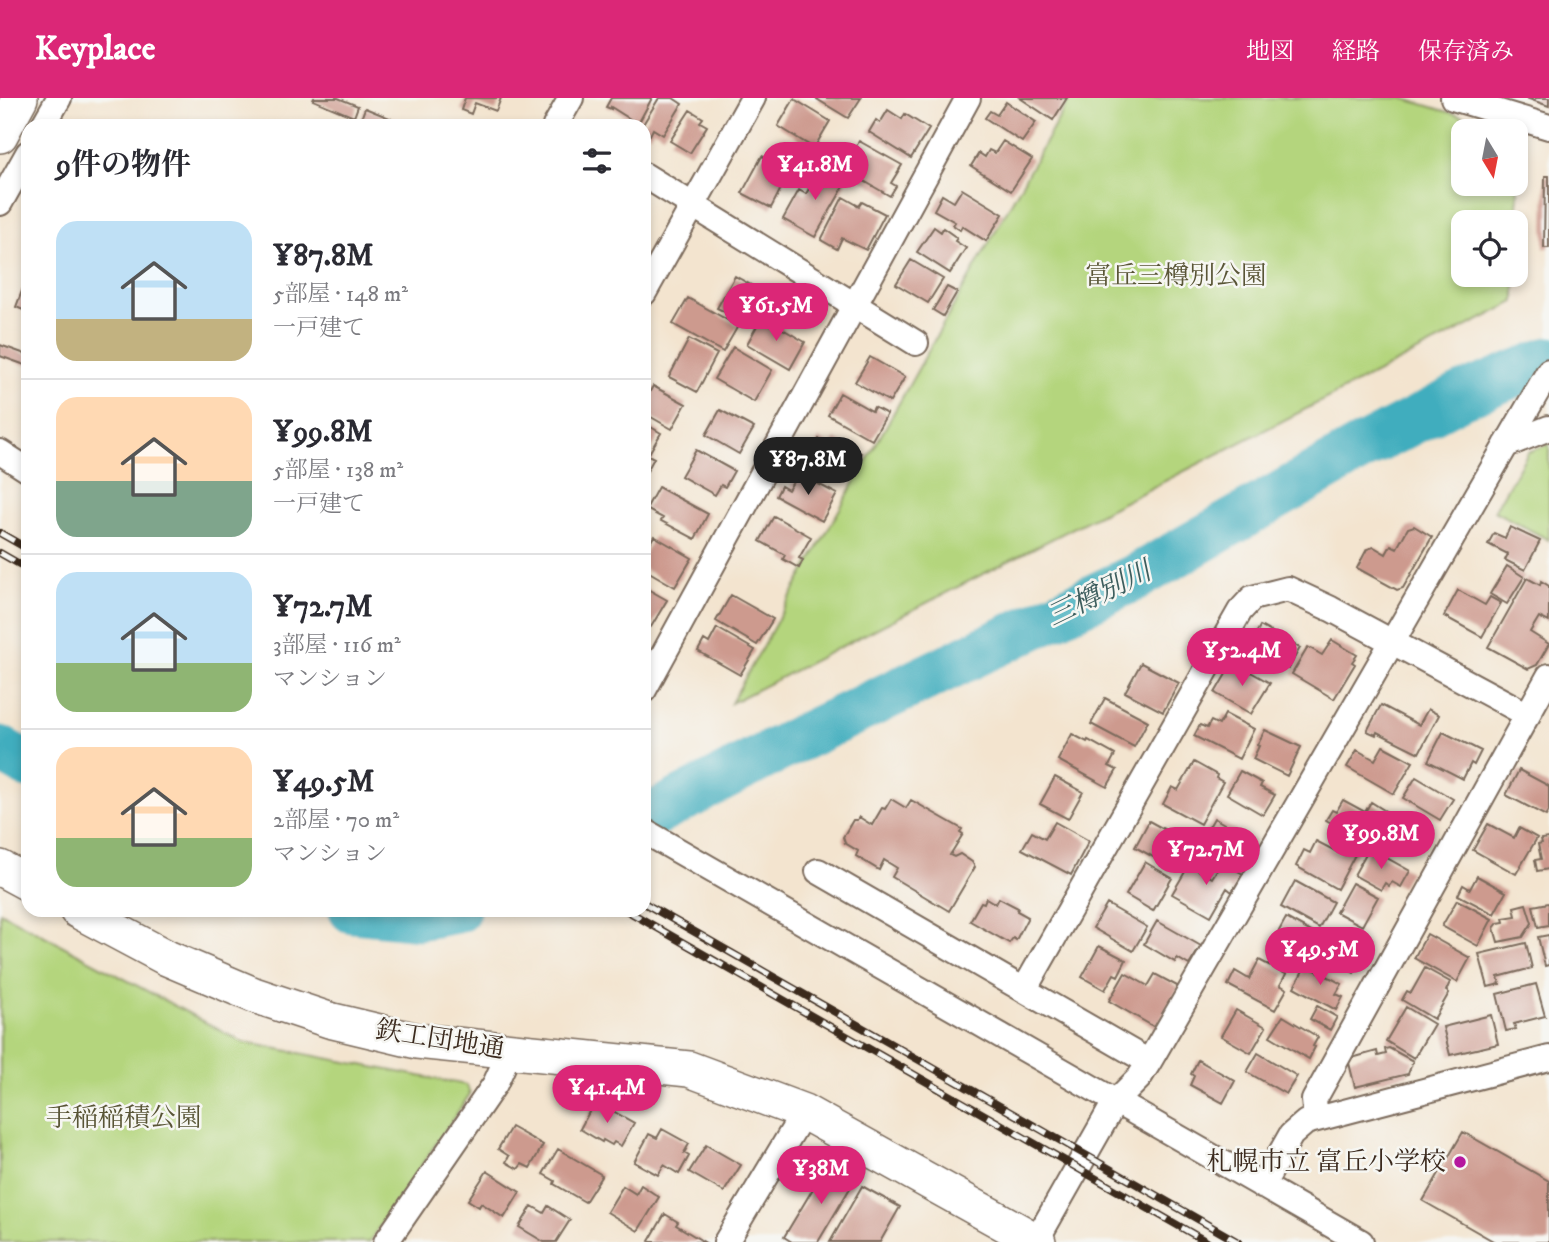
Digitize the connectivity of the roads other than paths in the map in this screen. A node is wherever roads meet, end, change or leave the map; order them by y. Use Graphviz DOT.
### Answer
graph roads {
  1 [pos="20,98"];
  2 [pos="59,98"];
  3 [pos="753,98"];
  4 [pos="968,98"];
  5 [pos="1453,98"];
  6 [pos="47,119"];
  7 [pos="1549,127"];
  8 [pos="0,135"];
  9 [pos="21,166"];
  10 [pos="651,179"];
  11 [pos="0,203"];
  12 [pos="693,205"];
  13 [pos="651,280"];
  14 [pos="854,306"];
  15 [pos="916,343"];
  16 [pos="1549,370"];
  17 [pos="1549,428"];
  18 [pos="1506,445"];
  19 [pos="0,452"];
  20 [pos="21,466"];
  21 [pos="1392,642"];
  22 [pos="1549,676"];
  23 [pos="651,677"];
  24 [pos="1528,715"];
  25 [pos="651,835"];
  26 [pos="0,868"];
  27 [pos="818,871"];
  28 [pos="21,879"];
  29 [pos="90,917"];
  30 [pos="1024,990"];
  31 [pos="510,1051"];
  32 [pos="1549,1058"];
  33 [pos="1149,1062"];
  34 [pos="1115,1102"];
  35 [pos="804,1112"];
  36 [pos="1316,1119"];
  37 [pos="1262,1186"];
  38 [pos="386,1242"];
  39 [pos="726,1242"];
  40 [pos="1036,1242"];
  41 [pos="1361,1242"];
  1 -- 8 [label="street"];
  2 -- 6 [label="street"];
  3 -- 12 [label="street"];
  4 -- 14 [label="street"];
  5 -- 7 [label="street"];
  9 -- 11 [label="street"];
  10 -- 12 [label="street"];
  12 -- 13 [label="street"];
  12 -- 14 [label="street"];
  14 -- 15 [label="street"];
  14 -- 23 [label="street"];
  16 -- 18 [label="street"];
  17 -- 18 [label="street"];
  18 -- 21 [label="street"];
  19 -- 20 [label="street"];
  21 -- 24 [label="street"];
  21 -- 30 [label="street"];
  21 -- 33 [label="street"];
  22 -- 24 [label="street"];
  24 -- 36 [label="street"];
  25 -- 34 [label="street"];
  26 -- 28 [label="street"];
  27 -- 30 [label="street"];
  29 -- 31 [label="street, 鉄工団地通"];
  30 -- 33 [label="street"];
  31 -- 35 [label="street, 鉄工団地通"];
  31 -- 38 [label="street"];
  32 -- 36 [label="street"];
  33 -- 34 [label="street"];
  34 -- 37 [label="street"];
  34 -- 40 [label="street"];
  35 -- 39 [label="street"];
  35 -- 40 [label="street, 鉄工団地通"];
  36 -- 37 [label="street"];
  37 -- 41 [label="street"];
}
